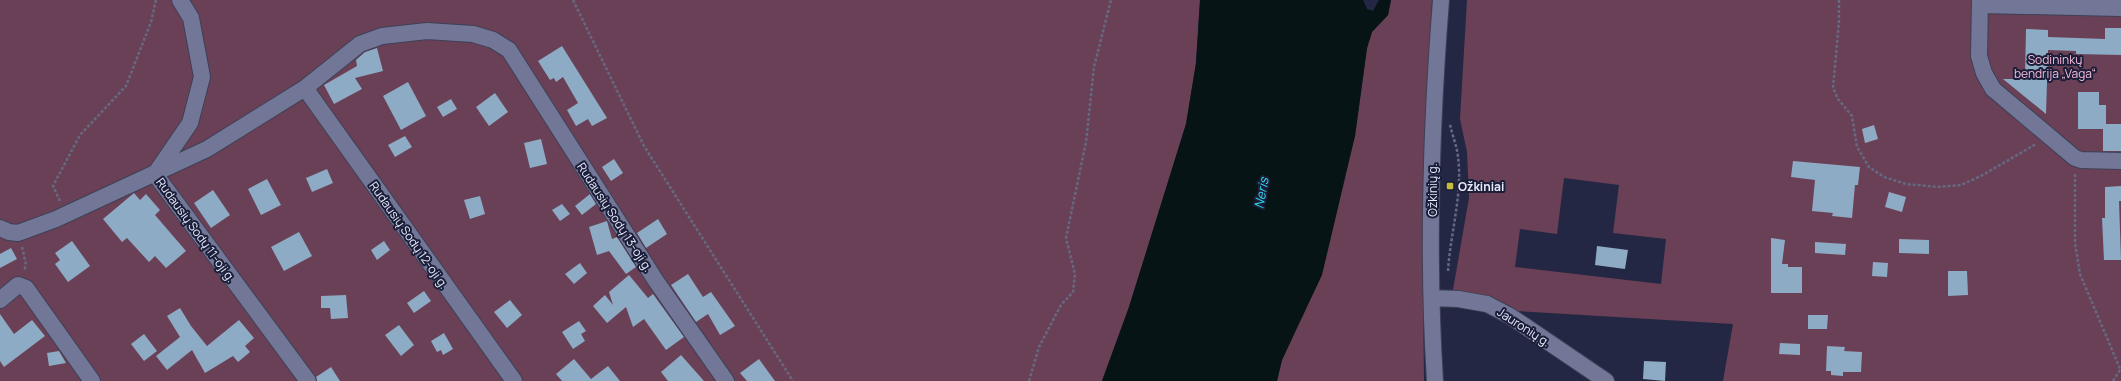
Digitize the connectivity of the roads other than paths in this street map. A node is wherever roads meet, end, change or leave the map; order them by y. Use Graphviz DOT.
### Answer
graph roads {
  1 [pos="180,0"];
  2 [pos="1441,0"];
  3 [pos="1980,2"];
  4 [pos="2121,8"];
  5 [pos="305,88"];
  6 [pos="2121,160"];
  7 [pos="155,174"];
  8 [pos="0,228"];
  9 [pos="1432,298"];
  10 [pos="0,300"];
  11 [pos="92,381"];
  12 [pos="308,381"];
  13 [pos="514,381"];
  14 [pos="726,381"];
  15 [pos="1435,381"];
  16 [pos="1606,381"];
  1 -- 7 [label="street, Rudausių Sodų 11-oji g."];
  2 -- 9 [label="street, Ožkinių g."];
  3 -- 4 [label="street"];
  3 -- 6 [label="street"];
  5 -- 7 [label="street"];
  5 -- 13 [label="street, Rudausių Sodų 12-oji g."];
  5 -- 14 [label="street, Rudausių Sodų 13-oji g."];
  7 -- 8 [label="street"];
  7 -- 12 [label="street, Rudausių Sodų 11-oji g."];
  9 -- 15 [label="street, Ožkinių g."];
  9 -- 16 [label="street, Jauronių g."];
  10 -- 11 [label="street"];
}
